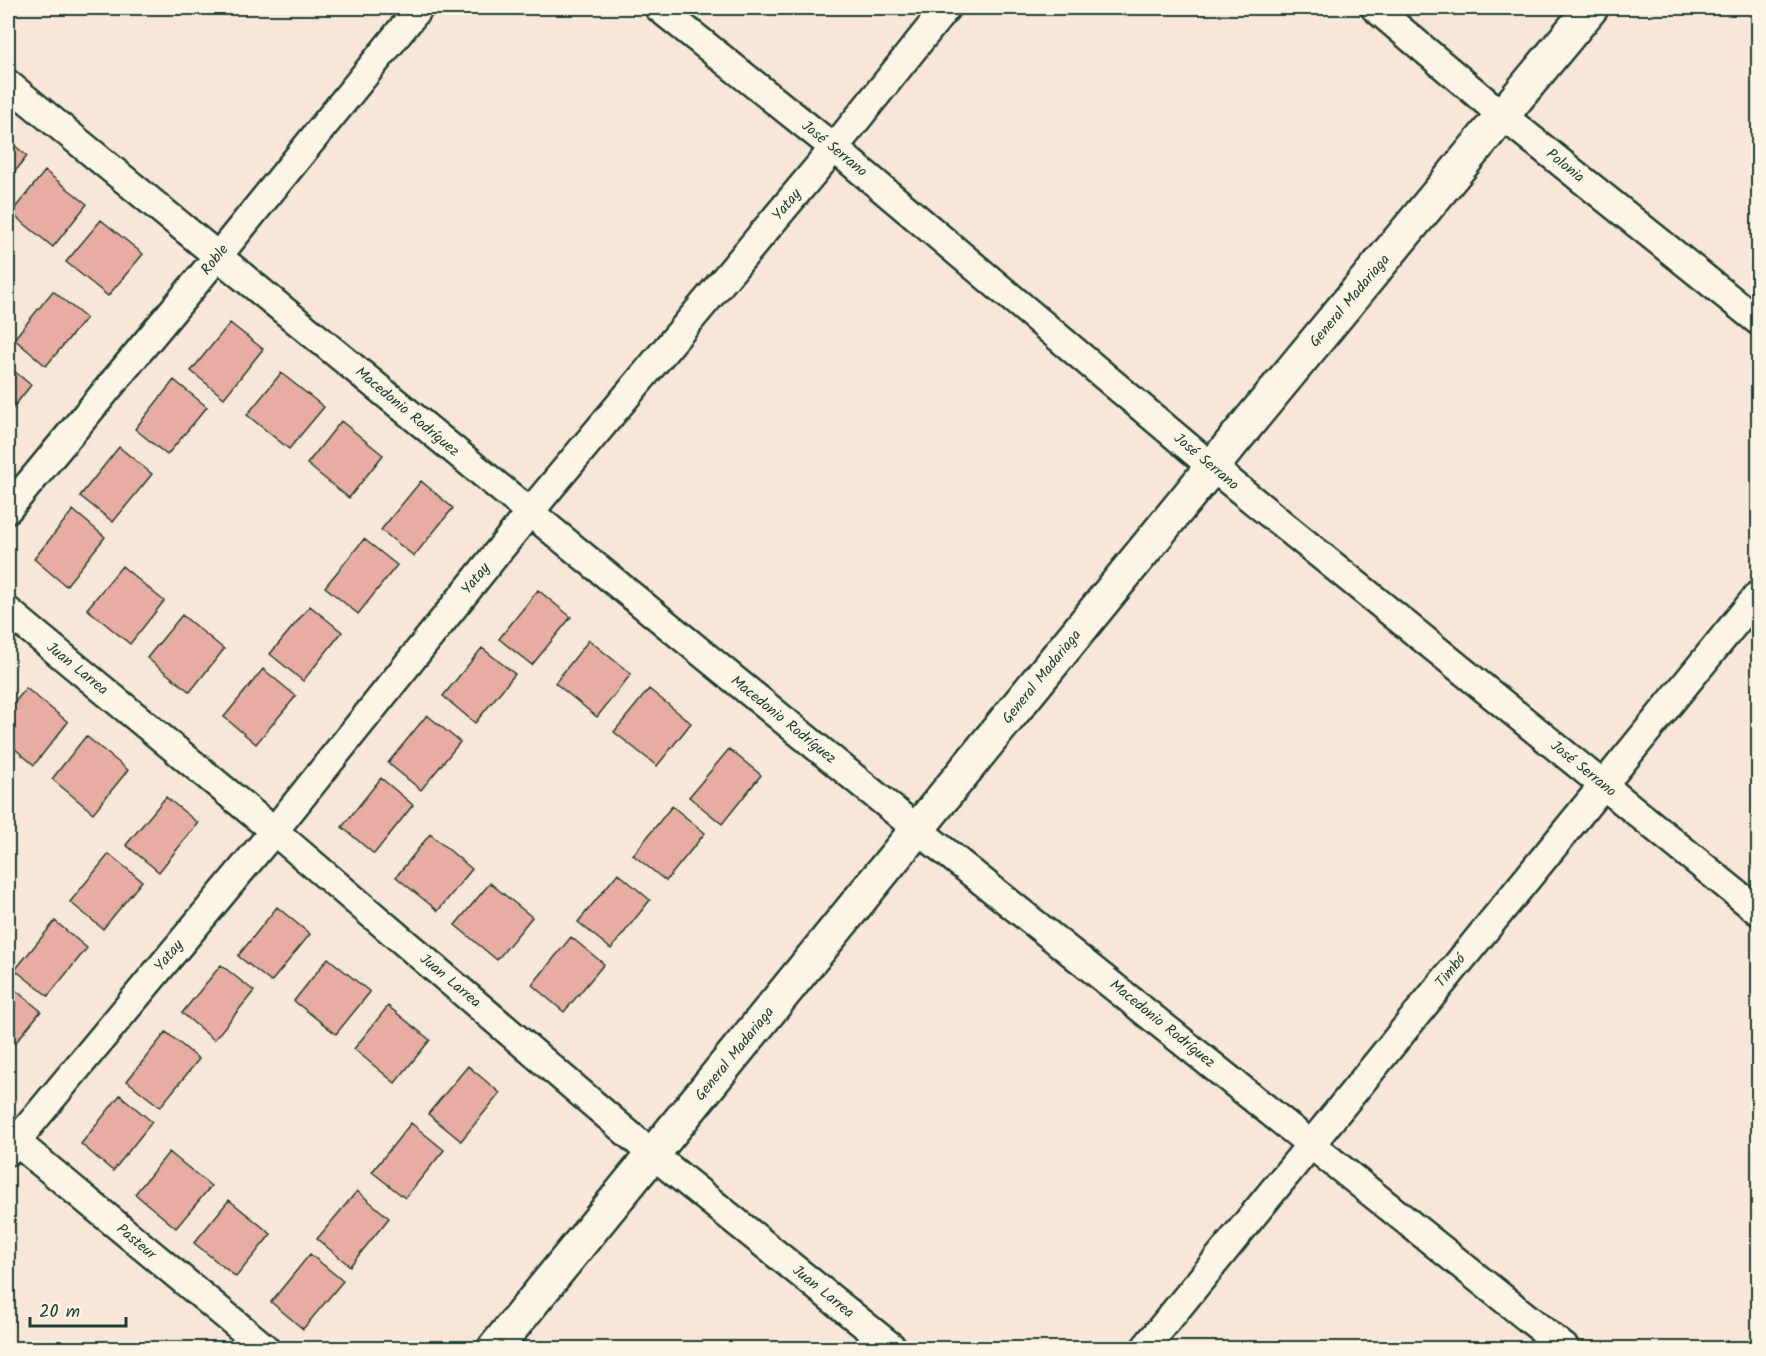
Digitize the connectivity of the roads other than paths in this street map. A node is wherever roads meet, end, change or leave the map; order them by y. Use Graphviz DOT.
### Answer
graph roads {
  1 [pos="419,8"];
  2 [pos="659,8"];
  3 [pos="946,8"];
  4 [pos="1375,8"];
  5 [pos="1591,8"];
  6 [pos="8,84"];
  7 [pos="1503,116"];
  8 [pos="834,148"];
  9 [pos="218,256"];
  10 [pos="1758,321"];
  11 [pos="1212,467"];
  12 [pos="8,509"];
  13 [pos="529,513"];
  14 [pos="1758,595"];
  15 [pos="8,612"];
  16 [pos="1603,786"];
  17 [pos="919,830"];
  18 [pos="274,831"];
  19 [pos="1758,911"];
  20 [pos="10,1143"];
  21 [pos="1312,1143"];
  22 [pos="652,1154"];
  23 [pos="265,1348"];
  24 [pos="495,1348"];
  25 [pos="893,1348"];
  26 [pos="1145,1348"];
  27 [pos="1565,1348"];
  1 -- 9 [label="street, Roble"];
  2 -- 8 [label="street, José Serrano"];
  3 -- 8 [label="street, Yatay"];
  4 -- 7 [label="street, Polonia"];
  5 -- 7 [label="street, General Madariaga"];
  6 -- 9 [label="street, Macedonio Rodríguez"];
  7 -- 10 [label="street, Polonia"];
  7 -- 11 [label="street, General Madariaga"];
  8 -- 11 [label="street, José Serrano"];
  8 -- 13 [label="street, Yatay"];
  9 -- 12 [label="street, Roble"];
  9 -- 13 [label="street, Macedonio Rodríguez"];
  11 -- 16 [label="street, José Serrano"];
  11 -- 17 [label="street, General Madariaga"];
  13 -- 17 [label="street, Macedonio Rodríguez"];
  13 -- 18 [label="street, Yatay"];
  14 -- 16 [label="street, Timbó"];
  15 -- 18 [label="street, Juan Larrea"];
  16 -- 19 [label="street, José Serrano"];
  16 -- 21 [label="street, Timbó"];
  17 -- 21 [label="street, Macedonio Rodríguez"];
  17 -- 22 [label="street, General Madariaga"];
  18 -- 20 [label="street, Yatay"];
  18 -- 22 [label="street, Juan Larrea"];
  20 -- 23 [label="street, Pasteur"];
  21 -- 26 [label="street, Timbó"];
  21 -- 27 [label="street, Macedonio Rodríguez"];
  22 -- 24 [label="street, General Madariaga"];
  22 -- 25 [label="street, Juan Larrea"];
}
